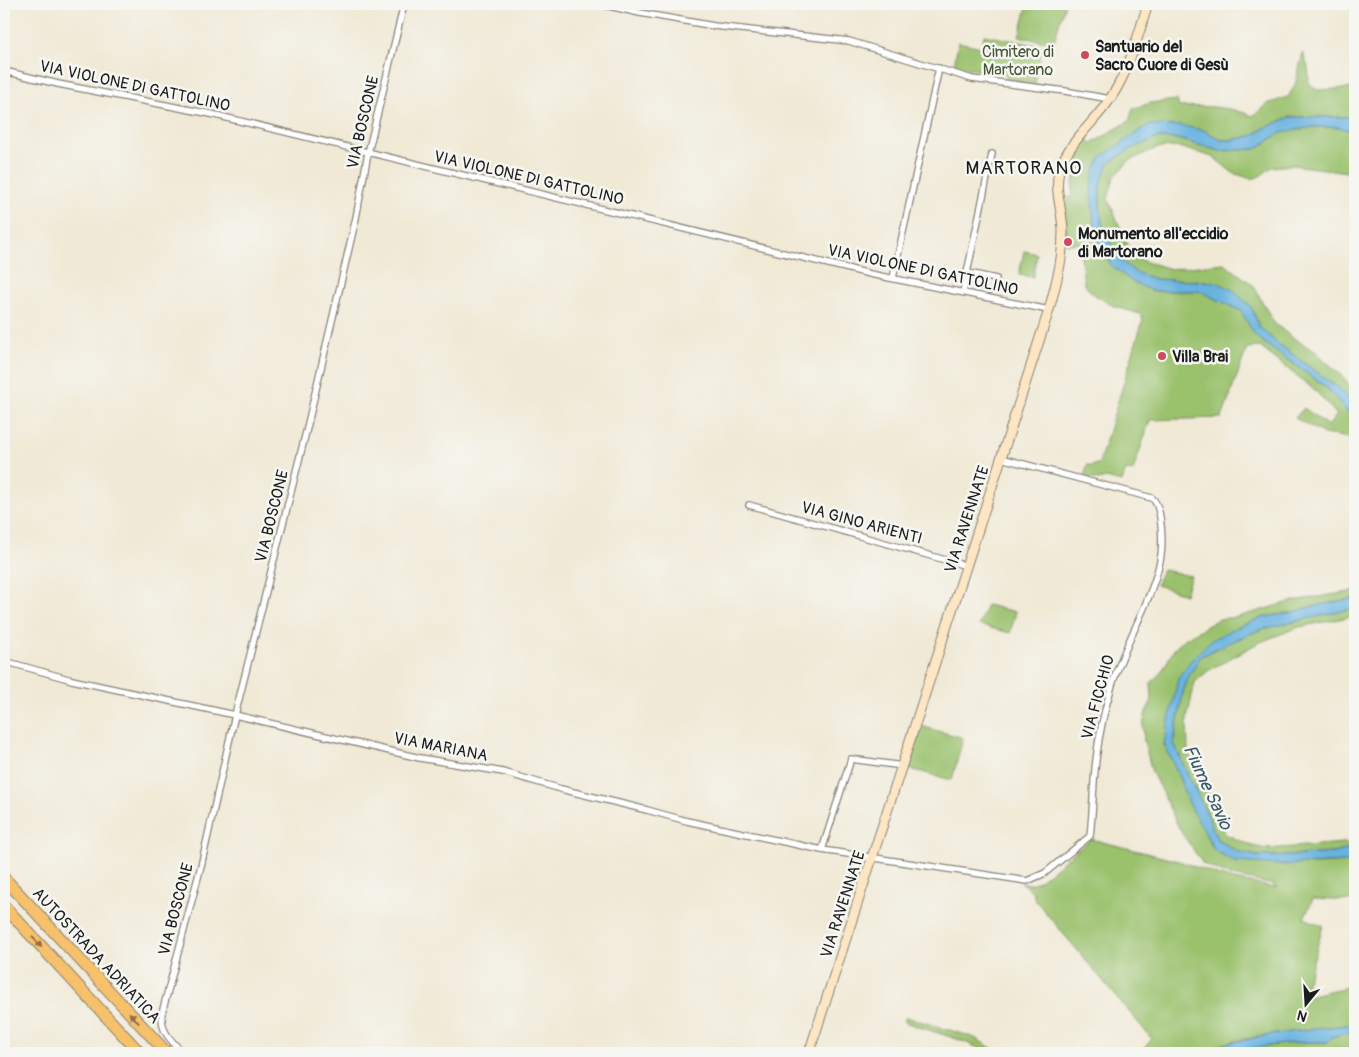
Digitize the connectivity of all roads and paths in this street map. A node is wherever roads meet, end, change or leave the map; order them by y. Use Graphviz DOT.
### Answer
graph roads {
  1 [pos="404,4"];
  2 [pos="600,4"];
  3 [pos="1148,4"];
  4 [pos="940,68"];
  5 [pos="4,71"];
  6 [pos="1110,99"];
  7 [pos="368,153"];
  8 [pos="992,154"];
  9 [pos="968,273"];
  10 [pos="893,278"];
  11 [pos="996,279"];
  12 [pos="963,292"];
  13 [pos="1049,310"];
  14 [pos="1001,458"];
  15 [pos="749,505"];
  16 [pos="967,566"];
  17 [pos="4,661"];
  18 [pos="235,715"];
  19 [pos="903,766"];
  20 [pos="822,850"];
  21 [pos="873,858"];
  22 [pos="4,878"];
  23 [pos="4,906"];
  24 [pos="140,1053"];
  25 [pos="167,1053"];
  26 [pos="183,1053"];
  27 [pos="809,1053"];
  1 -- 7 [label="street, VIA BOSCONE"];
  2 -- 4 [label="street"];
  3 -- 6 [label="main road, VIA RAVENNATE"];
  4 -- 6 [label="street"];
  4 -- 10 [label="street"];
  5 -- 7 [label="street, VIA VIOLONE DI GATTOLINO"];
  6 -- 13 [label="main road, VIA RAVENNATE"];
  7 -- 10 [label="street, VIA VIOLONE DI GATTOLINO"];
  7 -- 18 [label="street, VIA BOSCONE"];
  8 -- 9 [label="street"];
  9 -- 11 [label="street"];
  9 -- 12 [label="street"];
  10 -- 12 [label="street, VIA VIOLONE DI GATTOLINO"];
  12 -- 13 [label="street, VIA VIOLONE DI GATTOLINO"];
  13 -- 14 [label="main road, VIA RAVENNATE"];
  14 -- 16 [label="main road, VIA RAVENNATE"];
  14 -- 21 [label="street, VIA FICCHIO"];
  15 -- 16 [label="street, VIA GINO ARIENTI"];
  16 -- 19 [label="main road, VIA RAVENNATE"];
  17 -- 18 [label="street, VIA MARIANA"];
  18 -- 20 [label="street, VIA MARIANA"];
  18 -- 26 [label="street, VIA BOSCONE"];
  19 -- 20 [label="street"];
  19 -- 21 [label="main road, VIA RAVENNATE"];
  20 -- 21 [label="street, VIA MARIANA"];
  21 -- 27 [label="main road, VIA RAVENNATE"];
  25 -- 22 [label="highway, AUTOSTRADA ADRIATICA, one-way"];
  23 -- 24 [label="highway, one-way"];
}
